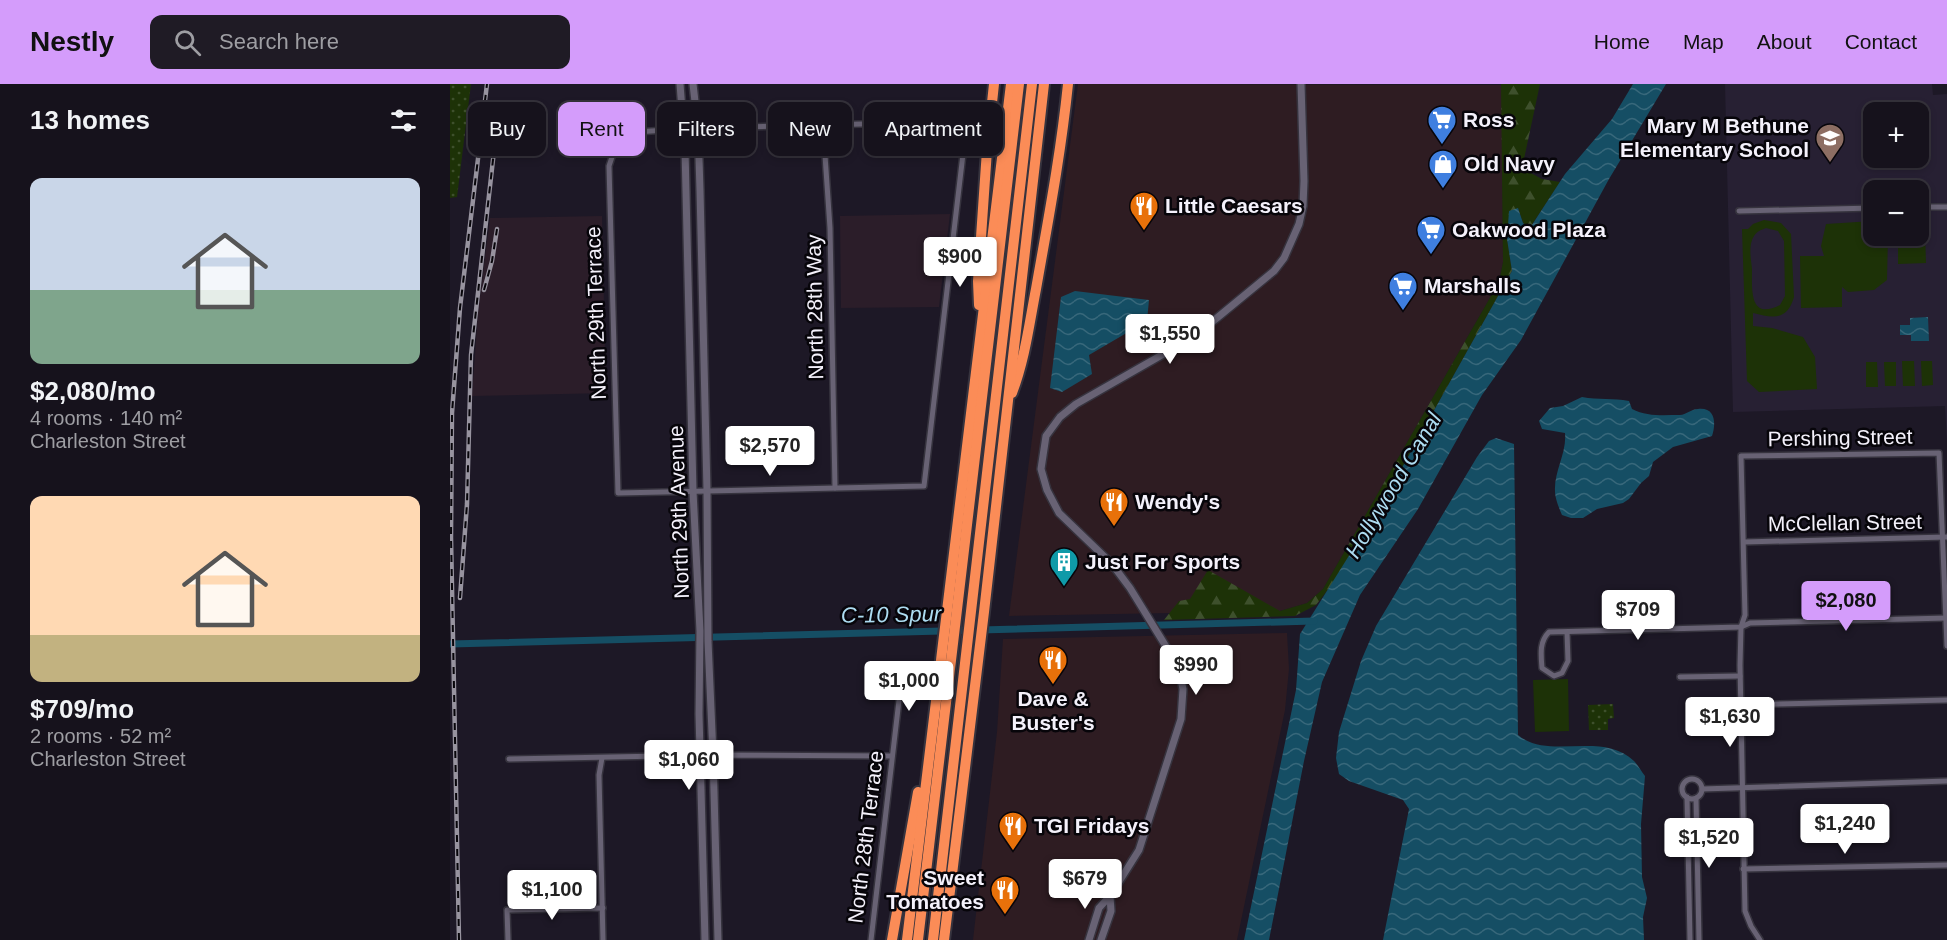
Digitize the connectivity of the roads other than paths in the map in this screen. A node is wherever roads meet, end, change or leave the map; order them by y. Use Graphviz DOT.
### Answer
graph roads {
  1 [pos="680,84"];
  2 [pos="693,84"];
  3 [pos="994,84"];
  4 [pos="1011,84"];
  5 [pos="1019,84"];
  6 [pos="1032,84"];
  7 [pos="1044,84"];
  8 [pos="1068,84"];
  9 [pos="1301,84"];
  10 [pos="681,102"];
  11 [pos="695,102"];
  12 [pos="852,125"];
  13 [pos="657,131"];
  14 [pos="683,156"];
  15 [pos="699,156"];
  16 [pos="825,156"];
  17 [pos="1929,207"];
  18 [pos="1947,207"];
  19 [pos="1863,208"];
  20 [pos="1739,211"];
  21 [pos="980,333"];
  22 [pos="1007,407"];
  23 [pos="835,488"];
  24 [pos="707,490"];
  25 [pos="693,491"];
  26 [pos="1944,491"];
  27 [pos="1945,537"];
  28 [pos="1744,542"];
  29 [pos="952,613"];
  30 [pos="1947,618"];
  31 [pos="1741,627"];
  32 [pos="704,631"];
  33 [pos="1567,632"];
  34 [pos="704,641"];
  35 [pos="1947,646"];
  36 [pos="903,666"];
  37 [pos="1740,676"];
  38 [pos="1680,677"];
  39 [pos="1947,700"];
  40 [pos="1741,705"];
  41 [pos="713,755"];
  42 [pos="930,755"];
  43 [pos="700,756"];
  44 [pos="892,756"];
  45 [pos="602,758"];
  46 [pos="509,759"];
  47 [pos="1947,781"];
  48 [pos="1743,788"];
  49 [pos="1702,789"];
  50 [pos="1687,797"];
  51 [pos="1696,798"];
  52 [pos="954,847"];
  53 [pos="1947,865"];
  54 [pos="1743,869"];
  55 [pos="1110,896"];
  56 [pos="603,908"];
  57 [pos="508,940"];
  58 [pos="603,940"];
  59 [pos="705,940"];
  60 [pos="718,940"];
  61 [pos="871,940"];
  62 [pos="892,940"];
  63 [pos="907,940"];
  64 [pos="918,940"];
  65 [pos="933,940"];
  66 [pos="944,940"];
  67 [pos="950,940"];
  68 [pos="1089,940"];
  69 [pos="1101,940"];
  70 [pos="1690,940"];
  71 [pos="1699,940"];
  72 [pos="1760,940"];
  1 -- 10 [label="street, North 29th Avenue"];
  2 -- 11 [label="street, North 29th Avenue"];
  3 -- 21 [label="highway"];
  4 -- 21 [label="highway"];
  5 -- 29 [label="highway"];
  6 -- 65 [label="highway"];
  7 -- 22 [label="highway"];
  8 -- 22 [label="highway"];
  9 -- 55 [label="street"];
  12 -- 23 [label="street"];
  13 -- 25 [label="street, North 29th Terrace"];
  14 -- 25 [label="street, North 29th Avenue"];
  15 -- 24 [label="street, North 29th Avenue"];
  16 -- 23 [label="street, North 28th Way"];
  17 -- 18 [label="street"];
  19 -- 20 [label="street"];
  21 -- 29 [label="highway"];
  22 -- 52 [label="highway"];
  23 -- 24 [label="street"];
  24 -- 25 [label="street"];
  24 -- 32 [label="street, North 29th Avenue"];
  25 -- 32 [label="street, North 29th Avenue"];
  26 -- 27 [label="street"];
  26 -- 28 [label="street, Pershing Street"];
  27 -- 28 [label="street, McClellan Street"];
  27 -- 30 [label="street"];
  28 -- 31 [label="street"];
  29 -- 42 [label="highway"];
  29 -- 64 [label="highway"];
  30 -- 31 [label="street"];
  30 -- 35 [label="street"];
  31 -- 33 [label="street"];
  31 -- 37 [label="street"];
  32 -- 34 [label="street, North 29th Avenue"];
  33 -- 33 [label="street"];
  34 -- 41 [label="street, North 29th Avenue"];
  34 -- 43 [label="street, North 29th Avenue"];
  36 -- 44 [label="street, North 28th Terrace"];
  37 -- 38 [label="street"];
  37 -- 40 [label="street"];
  39 -- 40 [label="street"];
  40 -- 48 [label="street"];
  41 -- 43 [label="street"];
  41 -- 44 [label="street"];
  41 -- 60 [label="street, North 29th Avenue"];
  42 -- 62 [label="highway"];
  42 -- 63 [label="highway"];
  43 -- 45 [label="street"];
  43 -- 59 [label="street, North 29th Avenue"];
  44 -- 61 [label="street, North 28th Terrace"];
  45 -- 46 [label="street"];
  45 -- 56 [label="street"];
  47 -- 48 [label="street"];
  48 -- 49 [label="street"];
  48 -- 54 [label="street"];
  49 -- 50 [label="street"];
  49 -- 51 [label="street"];
  50 -- 51 [label="street"];
  50 -- 70 [label="street"];
  51 -- 71 [label="street"];
  52 -- 66 [label="highway"];
  52 -- 67 [label="highway"];
  53 -- 54 [label="street"];
  54 -- 72 [label="street"];
  55 -- 68 [label="street"];
  55 -- 69 [label="street"];
  56 -- 57 [label="street"];
  56 -- 58 [label="street"];
}
